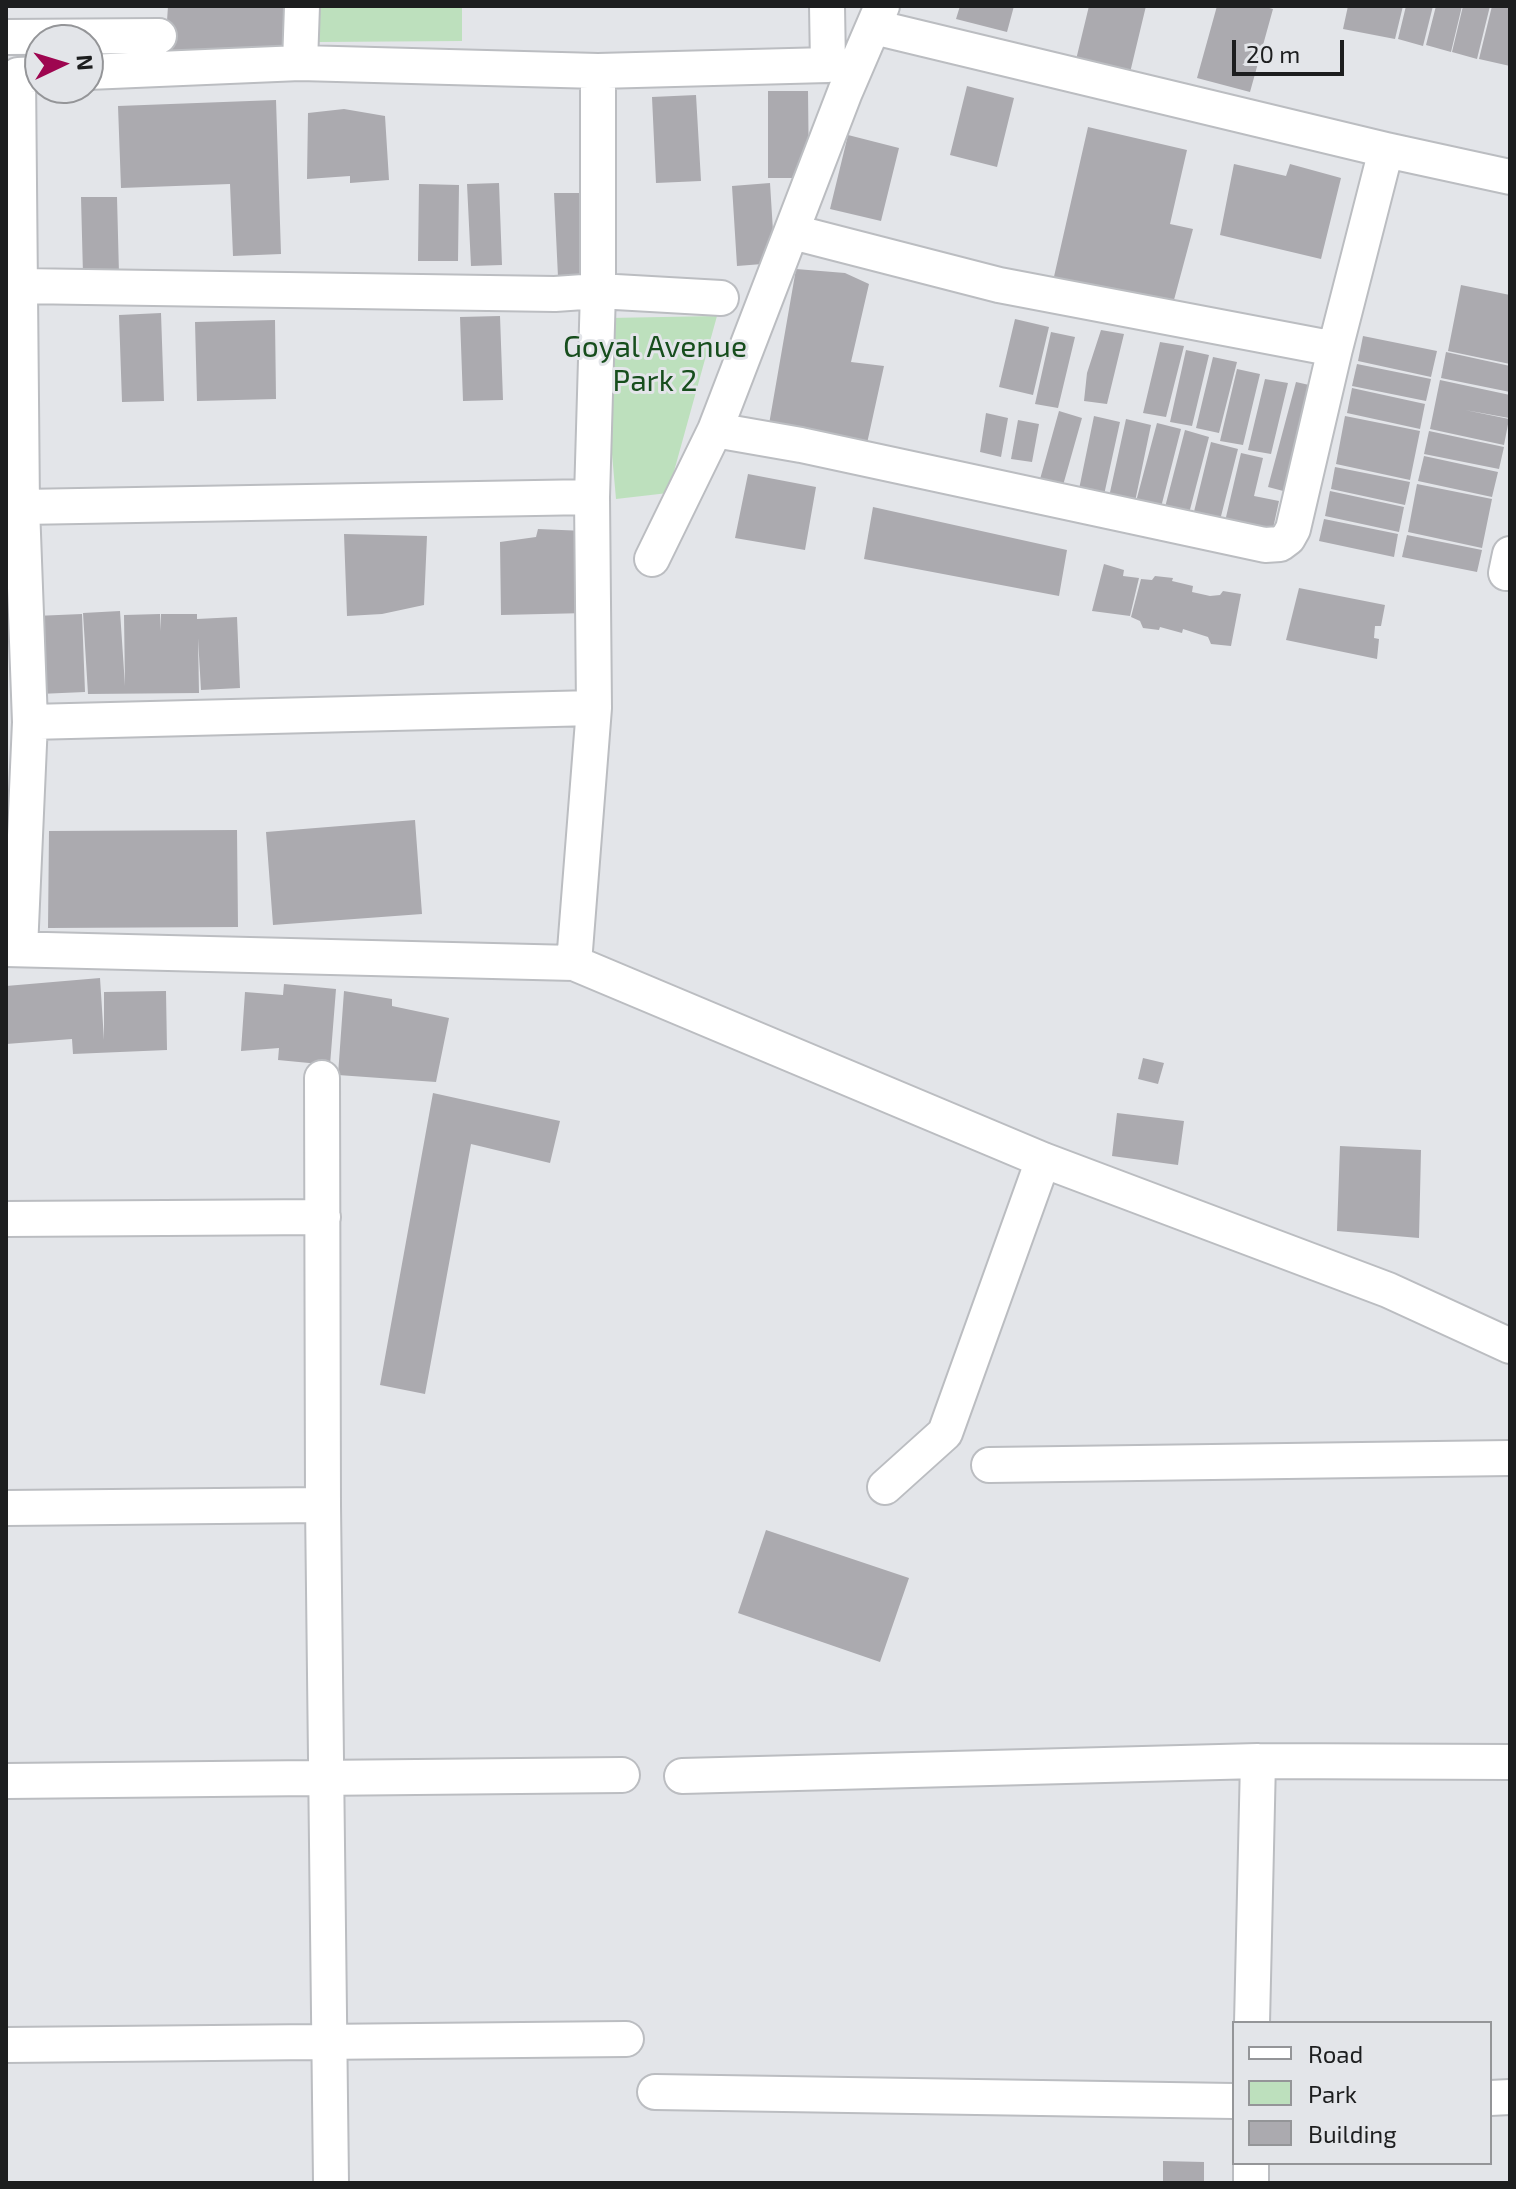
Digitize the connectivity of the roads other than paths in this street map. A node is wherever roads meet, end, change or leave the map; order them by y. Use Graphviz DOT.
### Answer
graph roads {
  1 [pos="302,6"];
  2 [pos="827,6"];
  3 [pos="878,17"];
  4 [pos="159,36"];
  5 [pos="6,37"];
  6 [pos="300,63"];
  7 [pos="104,71"];
  8 [pos="598,71"];
  9 [pos="24,75"];
  10 [pos="1386,150"];
  11 [pos="1510,177"];
  12 [pos="793,232"];
  13 [pos="20,286"];
  14 [pos="598,291"];
  15 [pos="721,298"];
  16 [pos="1335,349"];
  17 [pos="715,430"];
  18 [pos="592,497"];
  19 [pos="22,507"];
  20 [pos="652,559"];
  21 [pos="594,708"];
  22 [pos="30,722"];
  23 [pos="13,949"];
  24 [pos="574,963"];
  25 [pos="322,1078"];
  26 [pos="1043,1160"];
  27 [pos="323,1217"];
  28 [pos="6,1219"];
  29 [pos="1510,1346"];
  30 [pos="1510,1458"];
  31 [pos="989,1465"];
  32 [pos="885,1487"];
  33 [pos="323,1505"];
  34 [pos="6,1508"];
  35 [pos="1258,1761"];
  36 [pos="1510,1762"];
  37 [pos="622,1775"];
  38 [pos="682,1776"];
  39 [pos="327,1778"];
  40 [pos="6,1781"];
  41 [pos="1252,2021"];
  42 [pos="626,2039"];
  43 [pos="328,2043"];
  44 [pos="6,2045"];
  45 [pos="655,2092"];
  46 [pos="1232,2101"];
  47 [pos="331,2183"];
  1 -- 6 [label="street"];
  2 -- 8 [label="street"];
  3 -- 10 [label="street"];
  3 -- 12 [label="street"];
  4 -- 5 [label="street"];
  6 -- 7 [label="street"];
  6 -- 8 [label="street"];
  8 -- 14 [label="street"];
  9 -- 13 [label="street"];
  10 -- 11 [label="street"];
  10 -- 16 [label="street"];
  12 -- 16 [label="street"];
  12 -- 17 [label="street"];
  13 -- 14 [label="street"];
  13 -- 19 [label="street"];
  14 -- 15 [label="street"];
  14 -- 18 [label="street"];
  16 -- 17 [label="street"];
  17 -- 20 [label="street"];
  18 -- 19 [label="street"];
  18 -- 21 [label="street"];
  19 -- 22 [label="street"];
  21 -- 22 [label="street"];
  21 -- 24 [label="street"];
  22 -- 23 [label="street"];
  23 -- 24 [label="street"];
  24 -- 26 [label="street"];
  25 -- 27 [label="street"];
  26 -- 29 [label="street"];
  26 -- 32 [label="street"];
  27 -- 28 [label="street"];
  27 -- 33 [label="street"];
  30 -- 31 [label="street"];
  33 -- 34 [label="street"];
  33 -- 39 [label="street"];
  35 -- 36 [label="street"];
  35 -- 38 [label="street"];
  35 -- 41 [label="street"];
  37 -- 39 [label="street"];
  39 -- 40 [label="street"];
  39 -- 43 [label="street"];
  42 -- 43 [label="street"];
  43 -- 44 [label="street"];
  43 -- 47 [label="street"];
  45 -- 46 [label="street"];
}
